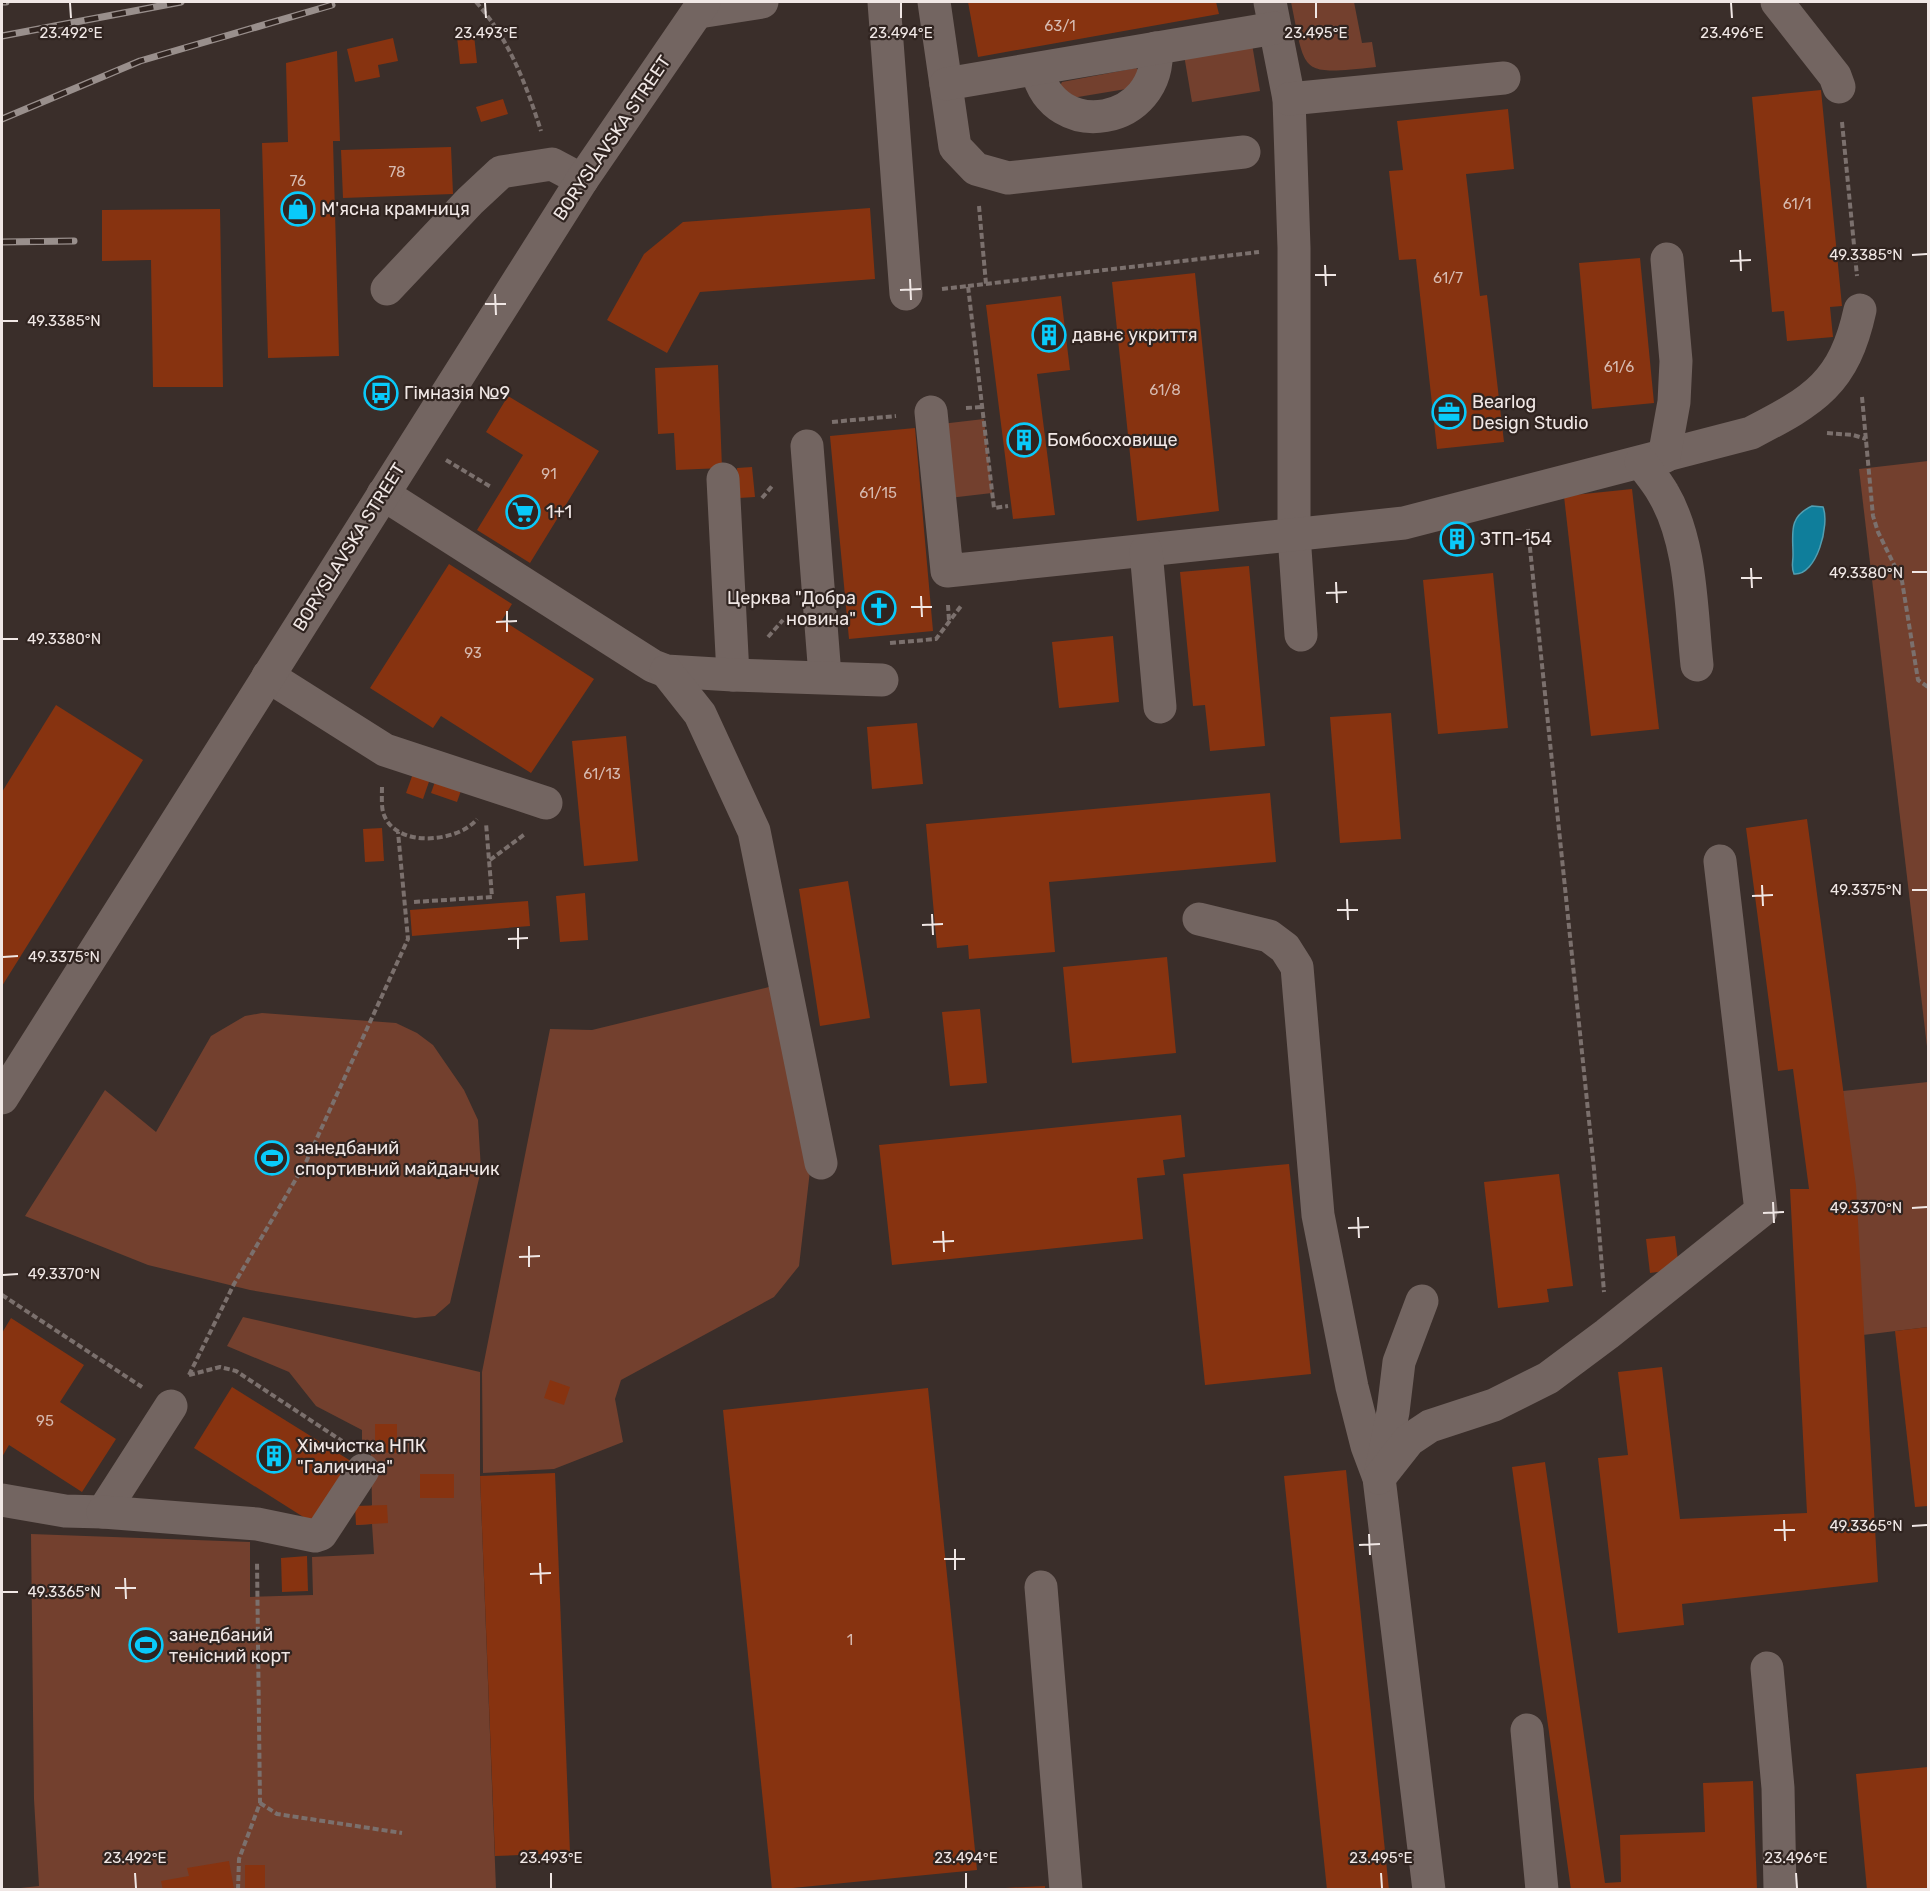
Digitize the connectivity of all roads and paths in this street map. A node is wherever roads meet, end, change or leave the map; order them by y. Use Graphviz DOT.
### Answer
graph roads {
  1 [pos="476,2"];
  2 [pos="762,2"];
  3 [pos="884,2"];
  4 [pos="934,2"];
  5 [pos="1777,2"];
  6 [pos="701,7"];
  7 [pos="1273,15"];
  8 [pos="1156,48"];
  9 [pos="1037,70"];
  10 [pos="1504,78"];
  11 [pos="946,84"];
  12 [pos="1839,87"];
  13 [pos="1289,99"];
  14 [pos="1244,152"];
  15 [pos="552,164"];
  16 [pos="976,169"];
  17 [pos="582,180"];
  18 [pos="1294,248"];
  19 [pos="1667,259"];
  20 [pos="986,284"];
  21 [pos="968,286"];
  22 [pos="387,290"];
  23 [pos="906,294"];
  24 [pos="1860,310"];
  25 [pos="1853,343"];
  26 [pos="931,412"];
  27 [pos="807,446"];
  28 [pos="444,458"];
  29 [pos="1652,460"];
  30 [pos="723,478"];
  31 [pos="491,487"];
  32 [pos="1524,492"];
  33 [pos="383,494"];
  34 [pos="1008,506"];
  35 [pos="1294,536"];
  36 [pos="1146,551"];
  37 [pos="991,567"];
  38 [pos="818,581"];
  39 [pos="1301,635"];
  40 [pos="881,644"];
  41 [pos="1697,665"];
  42 [pos="666,670"];
  43 [pos="733,675"];
  44 [pos="268,676"];
  45 [pos="825,676"];
  46 [pos="882,680"];
  47 [pos="1929,687"];
  48 [pos="1160,707"];
  49 [pos="385,750"];
  50 [pos="488,795"];
  51 [pos="546,802"];
  52 [pos="398,832"];
  53 [pos="1720,861"];
  54 [pos="414,902"];
  55 [pos="1199,920"];
  56 [pos="2,1098"];
  57 [pos="821,1163"];
  58 [pos="2,1295"];
  59 [pos="1422,1301"];
  60 [pos="1607,1334"];
  61 [pos="189,1376"];
  62 [pos="171,1406"];
  63 [pos="363,1470"];
  64 [pos="1379,1478"];
  65 [pos="2,1500"];
  66 [pos="103,1512"];
  67 [pos="257,1524"];
  68 [pos="1041,1587"];
  69 [pos="1767,1668"];
  70 [pos="1527,1730"];
  71 [pos="260,1803"];
  72 [pos="402,1833"];
  73 [pos="238,1890"];
  74 [pos="1066,1890"];
  75 [pos="1429,1890"];
  76 [pos="1542,1890"];
  77 [pos="1780,1890"];
  1 -- 15 [label="path"];
  2 -- 6 [label="street"];
  3 -- 23 [label="street"];
  4 -- 11 [label="street"];
  5 -- 12 [label="street"];
  6 -- 17 [label="street, BORYSLAVSKA STREET"];
  7 -- 8 [label="street"];
  7 -- 13 [label="street"];
  8 -- 9 [label="street"];
  8 -- 9 [label="street"];
  9 -- 11 [label="street"];
  10 -- 13 [label="street"];
  11 -- 16 [label="street"];
  12 -- 24 [label="path"];
  13 -- 18 [label="street"];
  14 -- 16 [label="street"];
  15 -- 17 [label="street"];
  15 -- 22 [label="street"];
  16 -- 20 [label="path"];
  17 -- 33 [label="street, BORYSLAVSKA STREET"];
  18 -- 20 [label="path"];
  18 -- 35 [label="street"];
  19 -- 29 [label="street"];
  20 -- 21 [label="path"];
  21 -- 23 [label="path"];
  21 -- 34 [label="path"];
  24 -- 25 [label="street"];
  25 -- 29 [label="street"];
  25 -- 47 [label="path"];
  26 -- 37 [label="street"];
  27 -- 38 [label="street"];
  28 -- 31 [label="path"];
  29 -- 32 [label="street"];
  29 -- 41 [label="street"];
  30 -- 43 [label="street"];
  32 -- 35 [label="street"];
  32 -- 60 [label="path"];
  33 -- 42 [label="street"];
  33 -- 44 [label="street, BORYSLAVSKA STREET"];
  35 -- 36 [label="street"];
  35 -- 39 [label="street"];
  36 -- 37 [label="street"];
  36 -- 48 [label="street"];
  37 -- 40 [label="path"];
  38 -- 43 [label="path"];
  38 -- 45 [label="street"];
  42 -- 43 [label="street"];
  42 -- 57 [label="street"];
  43 -- 45 [label="street"];
  44 -- 49 [label="street"];
  44 -- 56 [label="street, BORYSLAVSKA STREET"];
  45 -- 46 [label="street"];
  49 -- 50 [label="street"];
  49 -- 52 [label="path"];
  50 -- 51 [label="street"];
  50 -- 52 [label="path"];
  50 -- 54 [label="path"];
  52 -- 61 [label="path"];
  53 -- 60 [label="street"];
  55 -- 64 [label="street"];
  58 -- 62 [label="path"];
  59 -- 64 [label="street"];
  60 -- 64 [label="street"];
  61 -- 62 [label="path"];
  61 -- 63 [label="path"];
  62 -- 66 [label="street"];
  63 -- 67 [label="street"];
  64 -- 75 [label="street"];
  65 -- 66 [label="street"];
  66 -- 67 [label="street"];
  67 -- 71 [label="path"];
  68 -- 74 [label="street"];
  69 -- 77 [label="street"];
  70 -- 76 [label="street"];
  71 -- 72 [label="path"];
  71 -- 73 [label="path"];
}
